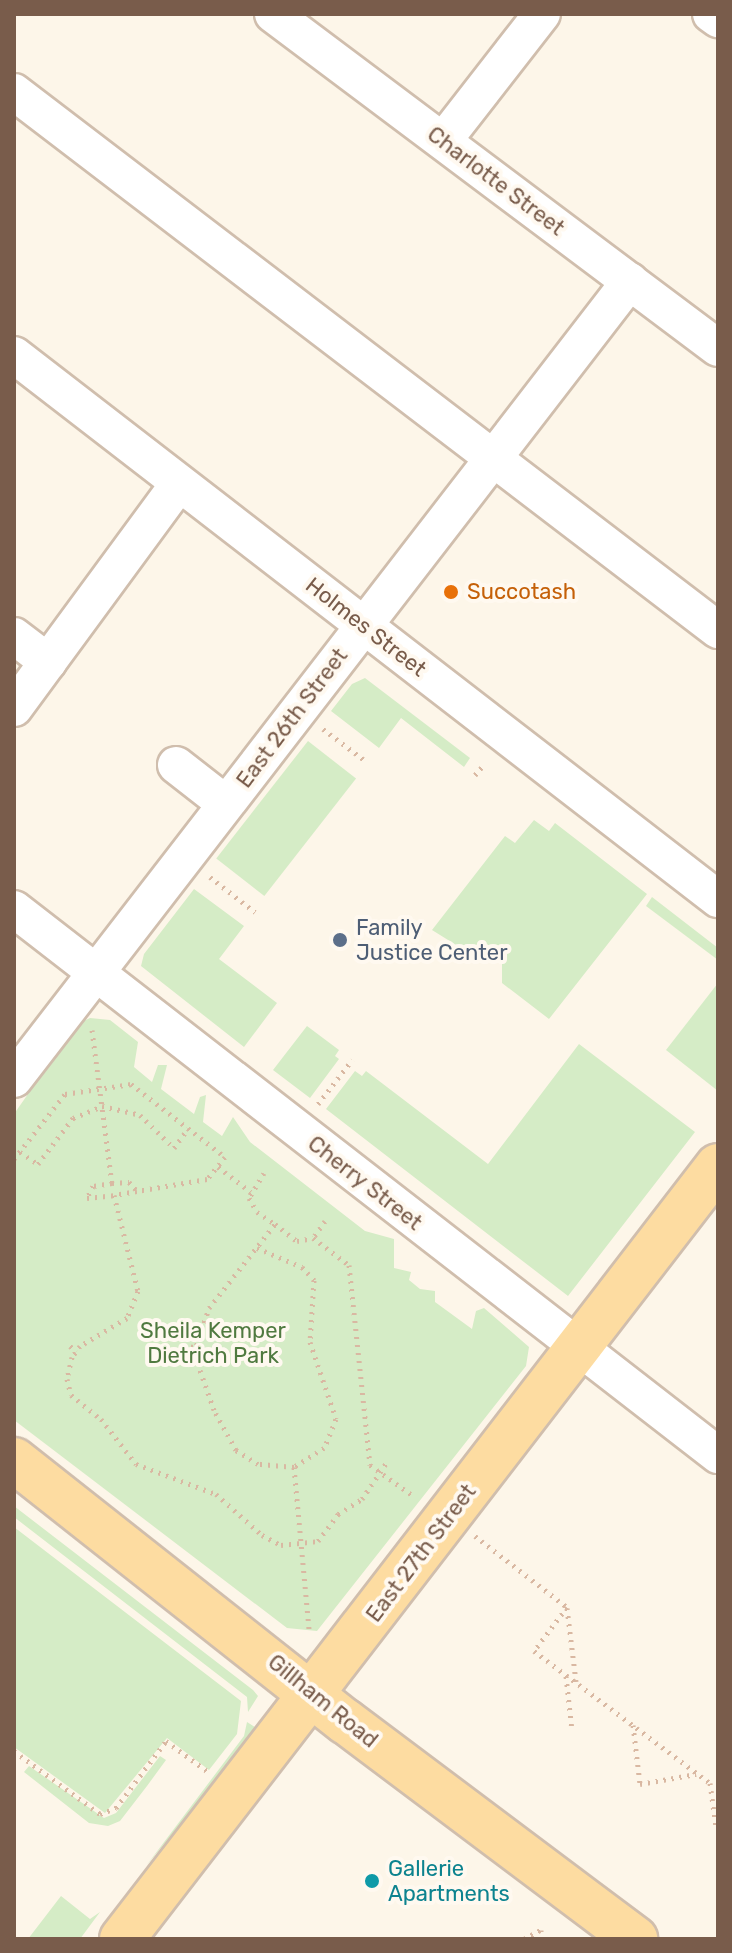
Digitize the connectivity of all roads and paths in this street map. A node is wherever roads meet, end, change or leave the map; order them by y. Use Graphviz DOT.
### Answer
graph roads {
  1 [pos="273,14"];
  2 [pos="542,14"];
  3 [pos="711,14"];
  4 [pos="718,19"];
  5 [pos="14,92"];
  6 [pos="443,141"];
  7 [pos="630,281"];
  8 [pos="718,348"];
  9 [pos="14,355"];
  10 [pos="494,458"];
  11 [pos="179,483"];
  12 [pos="363,625"];
  13 [pos="718,630"];
  14 [pos="14,636"];
  15 [pos="48,662"];
  16 [pos="14,708"];
  17 [pos="325,730"];
  18 [pos="367,762"];
  19 [pos="176,765"];
  20 [pos="482,767"];
  21 [pos="475,775"];
  22 [pos="226,804"];
  23 [pos="211,878"];
  24 [pos="718,899"];
  25 [pos="14,909"];
  26 [pos="255,912"];
  27 [pos="97,973"];
  28 [pos="90,1018"];
  29 [pos="352,1060"];
  30 [pos="14,1079"];
  31 [pos="100,1088"];
  32 [pos="102,1106"];
  33 [pos="315,1108"];
  34 [pos="188,1129"];
  35 [pos="20,1152"];
  36 [pos="14,1159"];
  37 [pos="218,1167"];
  38 [pos="264,1173"];
  39 [pos="715,1174"];
  40 [pos="112,1183"];
  41 [pos="137,1191"];
  42 [pos="251,1192"];
  43 [pos="114,1195"];
  44 [pos="325,1221"];
  45 [pos="275,1224"];
  46 [pos="313,1238"];
  47 [pos="257,1248"];
  48 [pos="70,1346"];
  49 [pos="183,1346"];
  50 [pos="195,1347"];
  51 [pos="576,1348"];
  52 [pos="76,1351"];
  53 [pos="718,1455"];
  54 [pos="14,1460"];
  55 [pos="387,1462"];
  56 [pos="294,1467"];
  57 [pos="380,1472"];
  58 [pos="412,1495"];
  59 [pos="471,1533"];
  60 [pos="303,1546"];
  61 [pos="567,1607"];
  62 [pos="309,1630"];
  63 [pos="566,1675"];
  64 [pos="576,1682"];
  65 [pos="314,1692"];
  66 [pos="633,1725"];
  67 [pos="572,1730"];
  68 [pos="14,1751"];
  69 [pos="204,1770"];
  70 [pos="697,1774"];
  71 [pos="716,1827"];
  72 [pos="122,1939"];
  73 [pos="524,1939"];
  74 [pos="541,1939"];
  75 [pos="635,1939"];
  1 -- 6 [label="street, Charlotte Street"];
  2 -- 6 [label="street"];
  3 -- 4 [label="street"];
  5 -- 10 [label="street"];
  6 -- 7 [label="street, Charlotte Street"];
  7 -- 8 [label="street, Charlotte Street"];
  7 -- 10 [label="street, East 26th Street"];
  9 -- 11 [label="street, Holmes Street"];
  10 -- 12 [label="street, East 26th Street"];
  10 -- 13 [label="street"];
  11 -- 12 [label="street, Holmes Street"];
  11 -- 15 [label="street"];
  12 -- 22 [label="street, East 26th Street"];
  12 -- 24 [label="street, Holmes Street"];
  14 -- 15 [label="street"];
  15 -- 16 [label="street"];
  17 -- 18 [label="path"];
  19 -- 22 [label="street"];
  20 -- 21 [label="path"];
  22 -- 27 [label="street, East 26th Street"];
  23 -- 26 [label="path"];
  25 -- 27 [label="street, Cherry Street"];
  27 -- 30 [label="street, East 26th Street"];
  27 -- 51 [label="street, Cherry Street"];
  28 -- 31 [label="path"];
  29 -- 33 [label="path"];
  31 -- 32 [label="path"];
  31 -- 34 [label="path"];
  31 -- 35 [label="path"];
  32 -- 34 [label="path"];
  32 -- 35 [label="path"];
  32 -- 40 [label="path"];
  34 -- 37 [label="path"];
  35 -- 36 [label="path"];
  37 -- 41 [label="path"];
  37 -- 42 [label="path"];
  38 -- 42 [label="path"];
  39 -- 51 [label="main road, East 27th Street"];
  40 -- 41 [label="path"];
  40 -- 43 [label="path"];
  41 -- 43 [label="path"];
  42 -- 45 [label="path"];
  43 -- 52 [label="path"];
  44 -- 46 [label="path"];
  45 -- 46 [label="path"];
  45 -- 47 [label="path"];
  46 -- 57 [label="path"];
  47 -- 50 [label="path"];
  47 -- 56 [label="path"];
  48 -- 52 [label="path"];
  49 -- 50 [label="path"];
  50 -- 56 [label="path"];
  51 -- 53 [label="street, Cherry Street"];
  51 -- 65 [label="main road, East 27th Street"];
  52 -- 60 [label="path"];
  54 -- 65 [label="main road, Gillham Road"];
  55 -- 57 [label="path"];
  56 -- 60 [label="path"];
  57 -- 58 [label="path"];
  57 -- 60 [label="path"];
  59 -- 61 [label="path"];
  60 -- 62 [label="path"];
  61 -- 63 [label="path"];
  61 -- 64 [label="path"];
  63 -- 64 [label="path"];
  63 -- 67 [label="path"];
  64 -- 66 [label="path"];
  65 -- 72 [label="main road, East 27th Street"];
  65 -- 75 [label="main road, Gillham Road"];
  66 -- 70 [label="path"];
  66 -- 70 [label="path"];
  68 -- 69 [label="path"];
  70 -- 71 [label="path"];
  73 -- 74 [label="path"];
}
